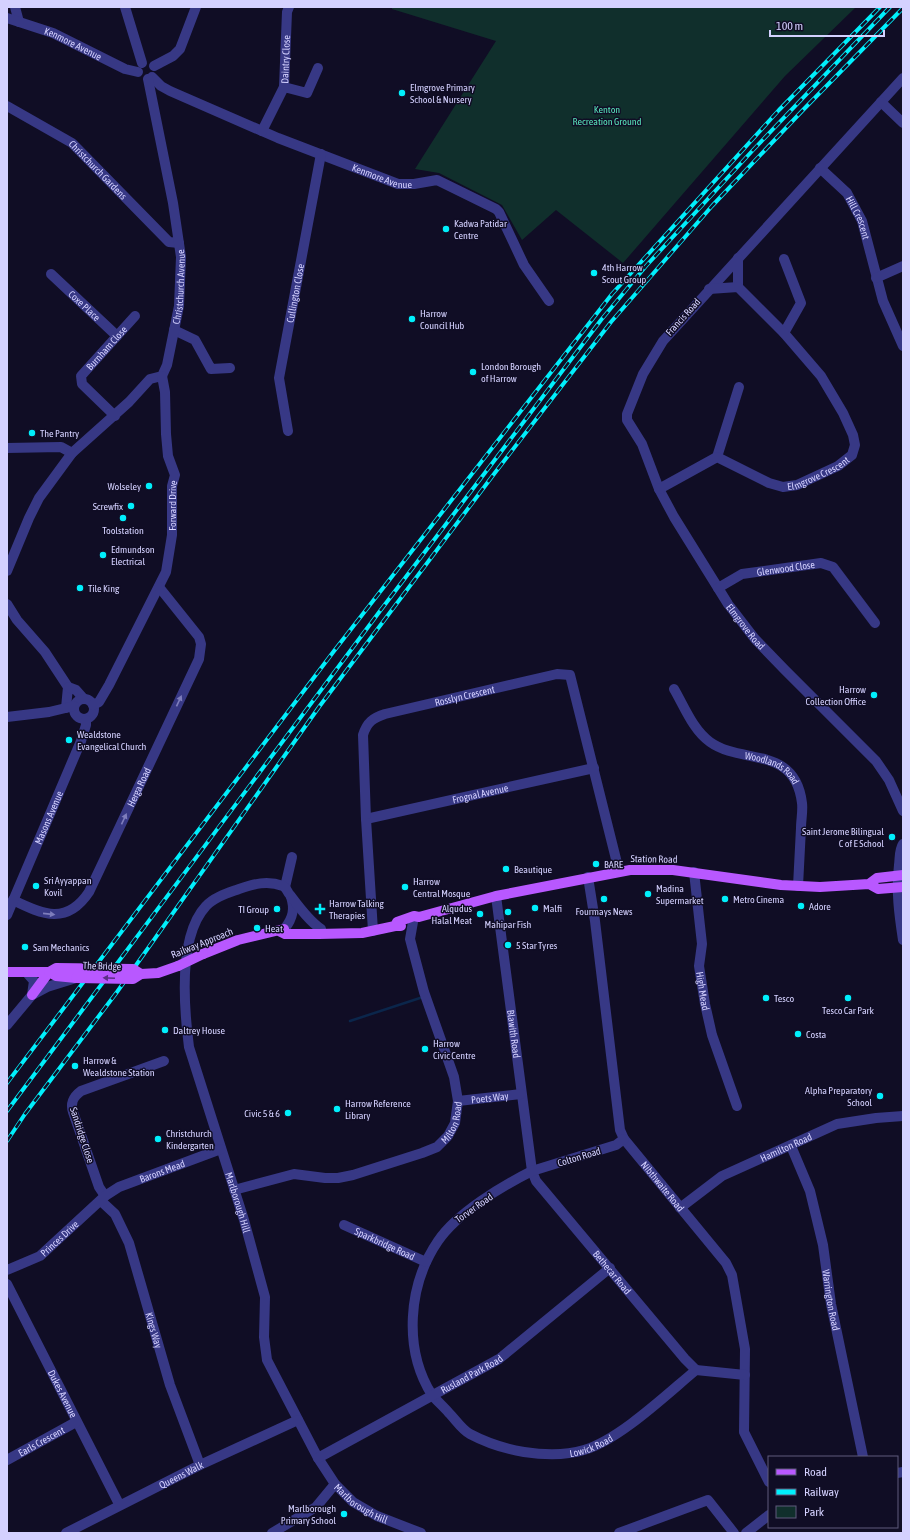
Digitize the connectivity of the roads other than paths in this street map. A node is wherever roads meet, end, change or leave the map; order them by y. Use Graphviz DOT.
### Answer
graph roads {
  1 [pos="15,7"];
  2 [pos="125,7"];
  3 [pos="196,7"];
  4 [pos="289,7"];
  5 [pos="7,18"];
  6 [pos="19,22"];
  7 [pos="154,66"];
  8 [pos="140,68"];
  9 [pos="318,68"];
  10 [pos="150,78"];
  11 [pos="903,78"];
  12 [pos="284,87"];
  13 [pos="170,91"];
  14 [pos="881,102"];
  15 [pos="153,103"];
  16 [pos="7,106"];
  17 [pos="903,123"];
  18 [pos="262,131"];
  19 [pos="321,154"];
  20 [pos="820,168"];
  21 [pos="179,243"];
  22 [pos="738,258"];
  23 [pos="784,260"];
  24 [pos="903,266"];
  25 [pos="51,274"];
  26 [pos="876,278"];
  27 [pos="738,287"];
  28 [pos="709,289"];
  29 [pos="548,301"];
  30 [pos="135,316"];
  31 [pos="174,330"];
  32 [pos="784,333"];
  33 [pos="117,336"];
  34 [pos="903,346"];
  35 [pos="230,368"];
  36 [pos="162,376"];
  37 [pos="738,387"];
  38 [pos="627,414"];
  39 [pos="115,416"];
  40 [pos="288,431"];
  41 [pos="7,448"];
  42 [pos="72,453"];
  43 [pos="717,457"];
  44 [pos="659,489"];
  45 [pos="7,571"];
  46 [pos="159,587"];
  47 [pos="718,588"];
  48 [pos="7,604"];
  49 [pos="875,623"];
  50 [pos="68,687"];
  51 [pos="674,689"];
  52 [pos="88,702"];
  53 [pos="72,710"];
  54 [pos="7,717"];
  55 [pos="86,720"];
  56 [pos="594,768"];
  57 [pos="902,804"];
  58 [pos="366,819"];
  59 [pos="903,844"];
  60 [pos="292,857"];
  61 [pos="619,871"];
  62 [pos="694,872"];
  63 [pos="900,876"];
  64 [pos="588,877"];
  65 [pos="869,884"];
  66 [pos="798,886"];
  67 [pos="900,887"];
  68 [pos="288,891"];
  69 [pos="496,896"];
  70 [pos="13,900"];
  71 [pos="7,915"];
  72 [pos="416,920"];
  73 [pos="397,926"];
  74 [pos="282,929"];
  75 [pos="320,929"];
  76 [pos="373,931"];
  77 [pos="333,933"];
  78 [pos="410,939"];
  79 [pos="903,940"];
  80 [pos="7,972"];
  81 [pos="26,972"];
  82 [pos="49,972"];
  83 [pos="141,974"];
  84 [pos="76,978"];
  85 [pos="36,991"];
  86 [pos="7,1025"];
  87 [pos="164,1061"];
  88 [pos="521,1094"];
  89 [pos="458,1101"];
  90 [pos="737,1106"];
  91 [pos="903,1116"];
  92 [pos="624,1139"];
  93 [pos="791,1146"];
  94 [pos="221,1149"];
  95 [pos="532,1171"];
  96 [pos="234,1190"];
  97 [pos="103,1199"];
  98 [pos="680,1208"];
  99 [pos="344,1225"];
  100 [pos="426,1262"];
  101 [pos="610,1268"];
  102 [pos="7,1270"];
  103 [pos="7,1284"];
  104 [pos="696,1370"];
  105 [pos="745,1375"];
  106 [pos="433,1395"];
  107 [pos="298,1420"];
  108 [pos="76,1422"];
  109 [pos="863,1456"];
  110 [pos="318,1458"];
  111 [pos="7,1460"];
  112 [pos="200,1465"];
  113 [pos="768,1480"];
  114 [pos="335,1484"];
  115 [pos="119,1504"];
  116 [pos="768,1516"];
  117 [pos="66,1533"];
  118 [pos="272,1533"];
  119 [pos="421,1533"];
  120 [pos="619,1533"];
  121 [pos="734,1533"];
  122 [pos="746,1533"];
  1 -- 6 [label="street"];
  2 -- 8 [label="street"];
  3 -- 7 [label="street"];
  4 -- 12 [label="street, Daintry Close"];
  5 -- 6 [label="street, Kenmore Avenue"];
  6 -- 8 [label="street, Kenmore Avenue"];
  7 -- 8 [label="street"];
  7 -- 10 [label="street"];
  8 -- 10 [label="street"];
  9 -- 12 [label="street"];
  10 -- 13 [label="street, Kenmore Avenue"];
  10 -- 15 [label="street, Christchurch Avenue"];
  11 -- 14 [label="street, Francis Road"];
  12 -- 18 [label="street, Daintry Close"];
  13 -- 15 [label="street"];
  13 -- 18 [label="street, Kenmore Avenue"];
  14 -- 17 [label="street"];
  14 -- 20 [label="street, Francis Road"];
  15 -- 21 [label="street, Christchurch Avenue"];
  16 -- 21 [label="street, Christchurch Gardens"];
  18 -- 19 [label="street, Kenmore Avenue"];
  19 -- 29 [label="street, Kenmore Avenue"];
  19 -- 40 [label="street, Cullington Close"];
  20 -- 22 [label="street, Francis Road"];
  20 -- 26 [label="street, Hill Crescent"];
  21 -- 31 [label="street, Christchurch Avenue"];
  22 -- 27 [label="street"];
  22 -- 28 [label="street, Francis Road"];
  23 -- 32 [label="street"];
  24 -- 26 [label="street"];
  25 -- 33 [label="street, Coxe Place"];
  26 -- 34 [label="street, Hill Crescent"];
  27 -- 28 [label="street"];
  27 -- 32 [label="street, Elmgrove Crescent"];
  28 -- 38 [label="street, Francis Road"];
  30 -- 33 [label="street, Burnham Close"];
  31 -- 35 [label="street"];
  31 -- 36 [label="street, Christchurch Avenue"];
  32 -- 43 [label="street, Elmgrove Crescent"];
  33 -- 39 [label="street, Burnham Close"];
  36 -- 39 [label="street"];
  36 -- 46 [label="street, Forward Drive"];
  37 -- 43 [label="street"];
  38 -- 44 [label="street, Elmgrove Road"];
  39 -- 42 [label="street"];
  41 -- 42 [label="street"];
  42 -- 45 [label="street"];
  43 -- 44 [label="street"];
  44 -- 47 [label="street, Elmgrove Road"];
  46 -- 52 [label="street"];
  70 -- 46 [label="street, Herga Road, one-way"];
  47 -- 49 [label="street, Glenwood Close"];
  47 -- 57 [label="street, Elmgrove Road"];
  48 -- 50 [label="street"];
  50 -- 52 [label="street"];
  50 -- 53 [label="street"];
  51 -- 66 [label="street, Woodlands Road"];
  52 -- 53 [label="street"];
  52 -- 55 [label="street"];
  53 -- 54 [label="street"];
  53 -- 55 [label="street"];
  55 -- 70 [label="street, Masons Avenue"];
  56 -- 58 [label="street, Frognal Avenue"];
  56 -- 58 [label="street, Rosslyn Crescent"];
  56 -- 61 [label="street, Rosslyn Crescent"];
  58 -- 76 [label="street, Rosslyn Crescent"];
  59 -- 63 [label="street"];
  60 -- 68 [label="street"];
  61 -- 62 [label="main road, Station Road"];
  61 -- 64 [label="main road, Station Road"];
  62 -- 66 [label="main road, Station Road"];
  62 -- 90 [label="street, High Mead"];
  63 -- 65 [label="main road, Station Road"];
  63 -- 67 [label="street"];
  64 -- 69 [label="main road, Station Road"];
  64 -- 92 [label="street, Nibthwaite Road"];
  65 -- 66 [label="main road, Station Road"];
  65 -- 67 [label="main road, Station Road"];
  67 -- 79 [label="street"];
  68 -- 74 [label="street"];
  68 -- 75 [label="street"];
  68 -- 94 [label="street, Marlborough Hill"];
  69 -- 72 [label="main road, Station Road"];
  69 -- 88 [label="street, Blawith Road"];
  70 -- 71 [label="street, Masons Avenue"];
  72 -- 73 [label="main road, Station Road"];
  72 -- 78 [label="street, Milton Road"];
  73 -- 76 [label="main road, Station Road"];
  73 -- 78 [label="street, Milton Road"];
  74 -- 75 [label="main road, Station Road"];
  74 -- 77 [label="main road, Station Road"];
  74 -- 83 [label="main road, Railway Approach, bridge"];
  75 -- 77 [label="main road, Station Road"];
  76 -- 77 [label="main road, Station Road"];
  78 -- 89 [label="street, Milton Road"];
  80 -- 81 [label="main road"];
  81 -- 82 [label="main road"];
  81 -- 85 [label="street"];
  82 -- 83 [label="main road, The Bridge, bridge"];
  82 -- 84 [label="main road"];
  82 -- 85 [label="main road"];
  83 -- 84 [label="main road, The Bridge, one-way, bridge"];
  84 -- 85 [label="street, The Bridge"];
  85 -- 86 [label="street"];
  87 -- 97 [label="street, Sandridge Close"];
  88 -- 89 [label="street, Poets Way"];
  88 -- 95 [label="street, Blawith Road"];
  89 -- 96 [label="street, Milton Road"];
  91 -- 93 [label="street, Hamilton Road"];
  92 -- 95 [label="street, Colton Road"];
  92 -- 98 [label="street, Nibthwaite Road"];
  93 -- 98 [label="street, Hamilton Road"];
  93 -- 109 [label="street, Warrington Road"];
  94 -- 96 [label="street, Marlborough Hill"];
  94 -- 97 [label="street, Barons Mead"];
  95 -- 100 [label="street, Torver Road"];
  95 -- 101 [label="street, Bethecar Road"];
  96 -- 107 [label="street, Marlborough Hill"];
  97 -- 102 [label="street, Princes Drive"];
  97 -- 112 [label="street, Kings Way"];
  98 -- 105 [label="street, Nibthwaite Road"];
  99 -- 100 [label="street, Sparkbridge Road"];
  100 -- 106 [label="street, Torver Road"];
  101 -- 104 [label="street, Bethecar Road"];
  101 -- 106 [label="street, Rusland Park Road"];
  103 -- 108 [label="street, Dukes Avenue"];
  104 -- 105 [label="street"];
  104 -- 106 [label="street, Lowick Road"];
  105 -- 113 [label="street, Nibthwaite Road"];
  106 -- 110 [label="street, Rusland Park Road"];
  107 -- 110 [label="street, Marlborough Hill"];
  107 -- 112 [label="street, Queens Walk"];
  108 -- 111 [label="street, Earls Crescent"];
  108 -- 115 [label="street, Dukes Avenue"];
  110 -- 114 [label="street, Marlborough Hill"];
  112 -- 115 [label="street, Queens Walk"];
  114 -- 118 [label="street"];
  114 -- 119 [label="street, Marlborough Hill"];
  115 -- 117 [label="street, Queens Walk"];
  116 -- 122 [label="street"];
  120 -- 121 [label="street"];
}
